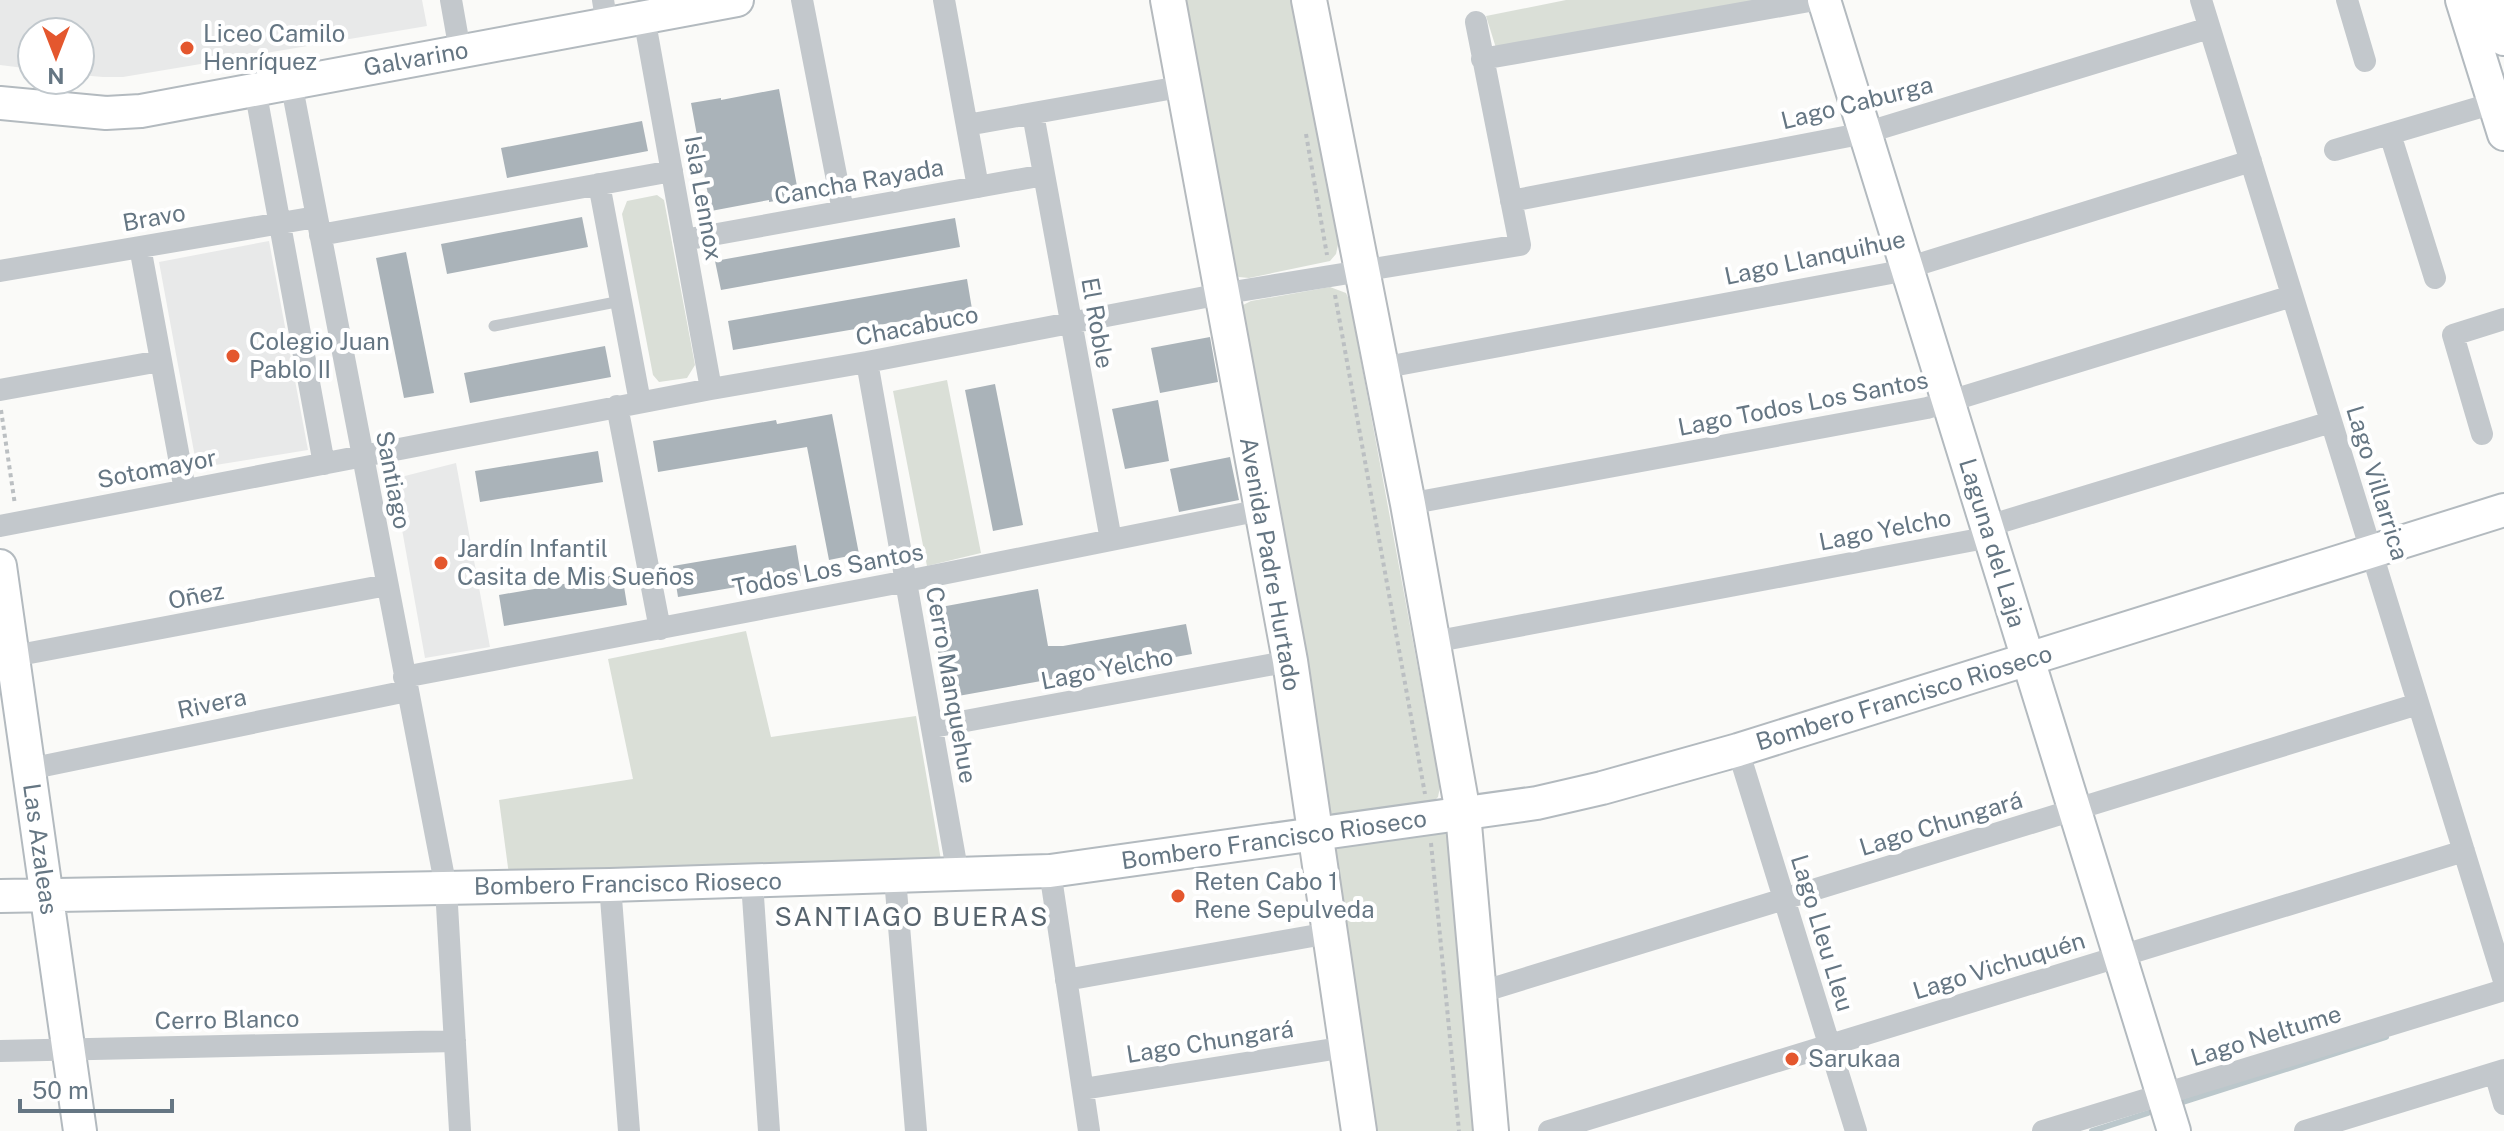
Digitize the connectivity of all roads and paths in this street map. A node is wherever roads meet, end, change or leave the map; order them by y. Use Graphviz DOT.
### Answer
graph roads {
  1 [pos="451,0"];
  2 [pos="737,0"];
  3 [pos="802,0"];
  4 [pos="944,0"];
  5 [pos="1168,0"];
  6 [pos="1309,0"];
  7 [pos="1815,0"];
  8 [pos="1824,0"];
  9 [pos="2201,0"];
  10 [pos="2347,0"];
  11 [pos="2462,0"];
  12 [pos="2492,0"];
  13 [pos="605,12"];
  14 [pos="644,17"];
  15 [pos="1476,22"];
  16 [pos="2209,28"];
  17 [pos="2504,39"];
  18 [pos="460,51"];
  19 [pos="1482,59"];
  20 [pos="2365,61"];
  21 [pos="291,82"];
  22 [pos="1185,86"];
  23 [pos="255,89"];
  24 [pos="2499,101"];
  25 [pos="0,103"];
  26 [pos="1033,114"];
  27 [pos="1304,123"];
  28 [pos="967,125"];
  29 [pos="1865,133"];
  30 [pos="2390,134"];
  31 [pos="2504,134"];
  32 [pos="2335,150"];
  33 [pos="2251,161"];
  34 [pos="672,171"];
  35 [pos="1044,175"];
  36 [pos="599,184"];
  37 [pos="978,187"];
  38 [pos="1511,201"];
  39 [pos="843,211"];
  40 [pos="280,223"];
  41 [pos="318,226"];
  42 [pos="684,240"];
  43 [pos="140,247"];
  44 [pos="1907,267"];
  45 [pos="0,271"];
  46 [pos="1346,274"];
  47 [pos="2435,278"];
  48 [pos="1221,294"];
  49 [pos="2292,296"];
  50 [pos="621,301"];
  51 [pos="2504,319"];
  52 [pos="1070,323"];
  53 [pos="494,326"];
  54 [pos="160,361"];
  55 [pos="867,362"];
  56 [pos="1381,368"];
  57 [pos="711,389"];
  58 [pos="0,390"];
  59 [pos="640,402"];
  60 [pos="1948,402"];
  61 [pos="617,406"];
  62 [pos="2331,422"];
  63 [pos="2482,434"];
  64 [pos="362,457"];
  65 [pos="324,464"];
  66 [pos="185,490"];
  67 [pos="1408,504"];
  68 [pos="1261,510"];
  69 [pos="2504,512"];
  70 [pos="0,526"];
  71 [pos="1989,533"];
  72 [pos="1111,540"];
  73 [pos="2371,552"];
  74 [pos="0,566"];
  75 [pos="907,581"];
  76 [pos="387,585"];
  77 [pos="660,629"];
  78 [pos="1433,642"];
  79 [pos="14,656"];
  80 [pos="2028,659"];
  81 [pos="1290,661"];
  82 [pos="406,684"];
  83 [pos="2418,704"];
  84 [pos="933,727"];
  85 [pos="1738,750"];
  86 [pos="29,769"];
  87 [pos="2075,810"];
  88 [pos="1463,813"];
  89 [pos="1429,818"];
  90 [pos="1314,834"];
  91 [pos="2464,851"];
  92 [pos="1050,871"];
  93 [pos="958,875"];
  94 [pos="895,878"];
  95 [pos="752,882"];
  96 [pos="610,885"];
  97 [pos="446,888"];
  98 [pos="47,895"];
  99 [pos="0,896"];
  100 [pos="1784,899"];
  101 [pos="1329,933"];
  102 [pos="2120,956"];
  103 [pos="1066,980"];
  104 [pos="2504,981"];
  105 [pos="2504,990"];
  106 [pos="1478,993"];
  107 [pos="455,1041"];
  108 [pos="1829,1045"];
  109 [pos="1346,1047"];
  110 [pos="68,1049"];
  111 [pos="0,1051"];
  112 [pos="2499,1071"];
  113 [pos="1083,1089"];
  114 [pos="2163,1095"];
  115 [pos="2504,1104"];
  116 [pos="80,1131"];
  117 [pos="460,1131"];
  118 [pos="629,1131"];
  119 [pos="769,1131"];
  120 [pos="916,1131"];
  121 [pos="1089,1131"];
  122 [pos="1359,1131"];
  123 [pos="1459,1131"];
  124 [pos="1491,1131"];
  125 [pos="1549,1131"];
  126 [pos="1856,1131"];
  127 [pos="2043,1131"];
  128 [pos="2174,1131"];
  129 [pos="2305,1131"];
  1 -- 18 [label="street"];
  2 -- 14 [label="main road, Galvarino"];
  3 -- 39 [label="street"];
  4 -- 28 [label="street"];
  5 -- 22 [label="main road, Avenida Padre Hurtado"];
  6 -- 46 [label="main road"];
  7 -- 19 [label="street"];
  8 -- 29 [label="main road, Laguna del Laja"];
  9 -- 16 [label="street, Lago Villarrica"];
  10 -- 20 [label="street"];
  11 -- 24 [label="main road"];
  12 -- 17 [label="main road"];
  13 -- 14 [label="main road, Galvarino"];
  13 -- 18 [label="main road, Galvarino"];
  14 -- 34 [label="street, Isla Lennox"];
  15 -- 19 [label="street"];
  16 -- 29 [label="street, Lago Caburga"];
  16 -- 33 [label="street, Lago Villarrica"];
  18 -- 21 [label="main road, Galvarino"];
  19 -- 38 [label="street"];
  21 -- 23 [label="main road, Galvarino"];
  21 -- 41 [label="street, Santiago"];
  22 -- 26 [label="street"];
  22 -- 48 [label="main road, Avenida Padre Hurtado"];
  23 -- 25 [label="main road, Galvarino"];
  23 -- 40 [label="street"];
  24 -- 30 [label="street"];
  24 -- 31 [label="main road"];
  26 -- 28 [label="street"];
  26 -- 35 [label="street, El Roble"];
  27 -- 46 [label="path"];
  28 -- 37 [label="street"];
  29 -- 38 [label="street, Lago Caburga"];
  29 -- 44 [label="main road, Laguna del Laja"];
  30 -- 32 [label="street"];
  30 -- 47 [label="street"];
  33 -- 44 [label="street, Lago Llanquihue"];
  33 -- 49 [label="street, Lago Villarrica"];
  34 -- 36 [label="street"];
  34 -- 42 [label="street, Isla Lennox"];
  35 -- 37 [label="street, Cancha Rayada"];
  35 -- 52 [label="street, El Roble"];
  36 -- 41 [label="street"];
  36 -- 50 [label="street"];
  37 -- 39 [label="street, Cancha Rayada"];
  38 -- 46 [label="street, Chacabuco"];
  39 -- 42 [label="street, Cancha Rayada"];
  40 -- 41 [label="street, Bravo"];
  40 -- 43 [label="street, Bravo"];
  40 -- 65 [label="street"];
  41 -- 64 [label="street, Santiago"];
  42 -- 57 [label="street, Isla Lennox"];
  43 -- 45 [label="street, Bravo"];
  43 -- 54 [label="street"];
  44 -- 56 [label="street, Lago Llanquihue"];
  44 -- 60 [label="main road, Laguna del Laja"];
  46 -- 48 [label="street, Chacabuco"];
  46 -- 56 [label="main road"];
  46 -- 89 [label="path"];
  48 -- 52 [label="street, Chacabuco"];
  48 -- 68 [label="main road, Avenida Padre Hurtado"];
  49 -- 60 [label="street, Lago Todos Los Santos"];
  49 -- 62 [label="street, Lago Villarrica"];
  50 -- 53 [label="lane"];
  50 -- 59 [label="street"];
  51 -- 63 [label="street"];
  52 -- 55 [label="street, Chacabuco"];
  52 -- 72 [label="street, El Roble"];
  54 -- 58 [label="street"];
  54 -- 66 [label="street"];
  55 -- 57 [label="street, Chacabuco"];
  55 -- 75 [label="street, Cerro Manquehue"];
  56 -- 67 [label="main road"];
  57 -- 59 [label="street, Chacabuco"];
  59 -- 61 [label="street, Chacabuco"];
  60 -- 67 [label="street, Lago Todos Los Santos"];
  60 -- 71 [label="main road, Laguna del Laja"];
  61 -- 64 [label="street, Chacabuco"];
  61 -- 77 [label="street"];
  62 -- 71 [label="street, Lago Yelcho"];
  62 -- 73 [label="street, Lago Villarrica"];
  64 -- 65 [label="street, Chacabuco"];
  64 -- 76 [label="street, Santiago"];
  65 -- 66 [label="street, Sotomayor"];
  66 -- 70 [label="street, Sotomayor"];
  67 -- 78 [label="main road"];
  68 -- 72 [label="street, Todos Los Santos"];
  68 -- 81 [label="main road, Avenida Padre Hurtado"];
  69 -- 73 [label="main road, Bombero Francisco Rioseco"];
  71 -- 78 [label="street, Lago Yelcho"];
  71 -- 80 [label="main road, Laguna del Laja"];
  72 -- 75 [label="street, Todos Los Santos"];
  73 -- 80 [label="main road, Bombero Francisco Rioseco"];
  73 -- 83 [label="street, Lago Villarrica"];
  74 -- 79 [label="main road, Las Azaleas"];
  75 -- 77 [label="street, Todos Los Santos"];
  75 -- 84 [label="street, Cerro Manquehue"];
  76 -- 79 [label="street, Oñez"];
  76 -- 82 [label="street, Santiago"];
  77 -- 82 [label="street, Todos Los Santos"];
  78 -- 88 [label="main road"];
  79 -- 86 [label="main road, Las Azaleas"];
  80 -- 85 [label="main road, Bombero Francisco Rioseco"];
  80 -- 87 [label="main road, Laguna del Laja"];
  81 -- 84 [label="street, Lago Yelcho"];
  81 -- 90 [label="main road, Avenida Padre Hurtado"];
  82 -- 86 [label="street, Rivera"];
  82 -- 97 [label="street, Santiago"];
  83 -- 87 [label="street, Lago Chungará"];
  83 -- 91 [label="street, Lago Villarrica"];
  84 -- 93 [label="street, Cerro Manquehue"];
  85 -- 88 [label="main road, Bombero Francisco Rioseco"];
  85 -- 100 [label="street, Lago Lleu Lleu"];
  86 -- 98 [label="main road, Las Azaleas"];
  87 -- 100 [label="street, Lago Chungará"];
  87 -- 102 [label="main road, Laguna del Laja"];
  88 -- 89 [label="main road, Bombero Francisco Rioseco"];
  88 -- 106 [label="main road"];
  89 -- 90 [label="main road, Bombero Francisco Rioseco"];
  89 -- 123 [label="path"];
  90 -- 92 [label="main road, Bombero Francisco Rioseco"];
  90 -- 101 [label="main road, Avenida Padre Hurtado"];
  91 -- 102 [label="street, Lago Vichuquén"];
  91 -- 104 [label="street, Lago Villarrica"];
  92 -- 93 [label="main road, Bombero Francisco Rioseco"];
  92 -- 103 [label="street"];
  93 -- 94 [label="main road, Bombero Francisco Rioseco"];
  94 -- 95 [label="main road, Bombero Francisco Rioseco"];
  94 -- 120 [label="street"];
  95 -- 96 [label="main road, Bombero Francisco Rioseco"];
  95 -- 119 [label="street"];
  96 -- 97 [label="main road, Bombero Francisco Rioseco"];
  96 -- 118 [label="street"];
  97 -- 98 [label="main road, Bombero Francisco Rioseco"];
  97 -- 107 [label="street, Santiago"];
  98 -- 99 [label="main road, Bombero Francisco Rioseco"];
  98 -- 110 [label="main road, Las Azaleas"];
  100 -- 106 [label="street, Lago Chungará"];
  100 -- 108 [label="street, Lago Lleu Lleu"];
  101 -- 103 [label="street"];
  101 -- 109 [label="main road, Avenida Padre Hurtado"];
  102 -- 108 [label="street, Lago Vichuquén"];
  102 -- 114 [label="main road, Laguna del Laja"];
  103 -- 113 [label="street"];
  105 -- 114 [label="street, Lago Neltume"];
  106 -- 124 [label="main road"];
  107 -- 110 [label="street, Cerro Blanco"];
  107 -- 117 [label="street, Santiago"];
  108 -- 125 [label="street, Lago Vichuquén"];
  108 -- 126 [label="street, Lago Lleu Lleu"];
  109 -- 113 [label="street, Lago Chungará"];
  109 -- 122 [label="main road, Avenida Padre Hurtado"];
  110 -- 111 [label="street, Cerro Blanco"];
  110 -- 116 [label="main road, Las Azaleas"];
  112 -- 115 [label="street"];
  112 -- 129 [label="street"];
  113 -- 121 [label="street"];
  114 -- 127 [label="street, Lago Neltume"];
  114 -- 128 [label="main road, Laguna del Laja"];
}
